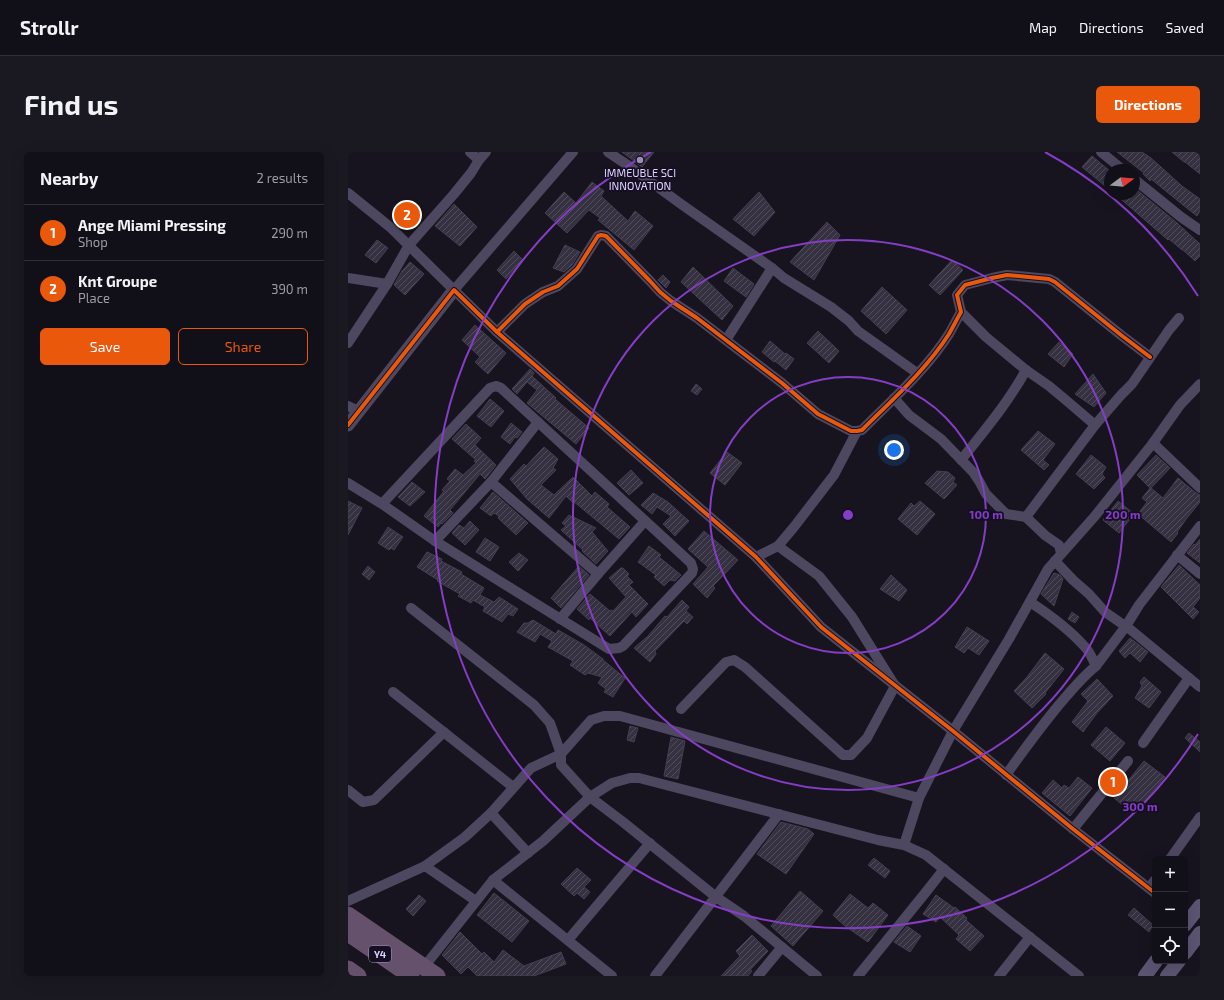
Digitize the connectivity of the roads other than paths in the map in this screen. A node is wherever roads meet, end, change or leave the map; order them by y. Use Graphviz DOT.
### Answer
graph roads {
  1 [pos="470,152"];
  2 [pos="573,152"];
  3 [pos="608,152"];
  4 [pos="1101,152"];
  5 [pos="482,156"];
  6 [pos="1116,164"];
  7 [pos="1140,184"];
  8 [pos="348,193"];
  9 [pos="1200,230"];
  10 [pos="409,245"];
  11 [pos="772,268"];
  12 [pos="348,278"];
  13 [pos="387,284"];
  14 [pos="454,290"];
  15 [pos="962,312"];
  16 [pos="1179,318"];
  17 [pos="497,332"];
  18 [pos="726,340"];
  19 [pos="348,343"];
  20 [pos="1150,357"];
  21 [pos="1026,370"];
  22 [pos="917,374"];
  23 [pos="1200,384"];
  24 [pos="894,398"];
  25 [pos="353,409"];
  26 [pos="538,422"];
  27 [pos="348,425"];
  28 [pos="1095,425"];
  29 [pos="857,431"];
  30 [pos="1153,443"];
  31 [pos="961,460"];
  32 [pos="491,482"];
  33 [pos="348,483"];
  34 [pos="1200,488"];
  35 [pos="382,504"];
  36 [pos="1026,517"];
  37 [pos="645,521"];
  38 [pos="1200,526"];
  39 [pos="435,542"];
  40 [pos="778,546"];
  41 [pos="1177,555"];
  42 [pos="756,557"];
  43 [pos="1058,557"];
  44 [pos="598,574"];
  45 [pos="1200,574"];
  46 [pos="1030,602"];
  47 [pos="411,608"];
  48 [pos="560,619"];
  49 [pos="1126,626"];
  50 [pos="1096,666"];
  51 [pos="1189,678"];
  52 [pos="895,686"];
  53 [pos="1200,687"];
  54 [pos="393,692"];
  55 [pos="681,709"];
  56 [pos="953,731"];
  57 [pos="444,732"];
  58 [pos="1143,744"];
  59 [pos="561,754"];
  60 [pos="1128,761"];
  61 [pos="1006,775"];
  62 [pos="513,787"];
  63 [pos="348,790"];
  64 [pos="590,797"];
  65 [pos="920,798"];
  66 [pos="491,813"];
  67 [pos="779,814"];
  68 [pos="1200,817"];
  69 [pos="1073,829"];
  70 [pos="650,843"];
  71 [pos="904,845"];
  72 [pos="528,853"];
  73 [pos="1172,856"];
  74 [pos="425,866"];
  75 [pos="944,869"];
  76 [pos="493,880"];
  77 [pos="1152,886"];
  78 [pos="716,897"];
  79 [pos="348,901"];
  80 [pos="476,901"];
  81 [pos="1200,906"];
  82 [pos="348,916"];
  83 [pos="1188,919"];
  84 [pos="348,933"];
  85 [pos="1200,933"];
  86 [pos="1030,937"];
  87 [pos="568,940"];
  88 [pos="782,947"];
  89 [pos="1188,949"];
  90 [pos="1154,964"];
  91 [pos="1177,964"];
  92 [pos="348,969"];
  93 [pos="424,973"];
  94 [pos="358,976"];
  95 [pos="612,976"];
  96 [pos="655,976"];
  97 [pos="758,976"];
  98 [pos="817,976"];
  99 [pos="858,976"];
  100 [pos="999,976"];
  101 [pos="1079,976"];
  102 [pos="1145,976"];
  103 [pos="1167,976"];
  1 -- 5 [label="street"];
  2 -- 14 [label="street"];
  3 -- 11 [label="street"];
  4 -- 6 [label="street"];
  5 -- 10 [label="street"];
  7 -- 9 [label="street"];
  8 -- 10 [label="street"];
  10 -- 13 [label="street"];
  10 -- 14 [label="street"];
  11 -- 18 [label="street"];
  11 -- 22 [label="street"];
  12 -- 13 [label="street"];
  13 -- 19 [label="street"];
  14 -- 17 [label="street"];
  14 -- 25 [label="street"];
  15 -- 20 [label="street"];
  15 -- 21 [label="street"];
  15 -- 22 [label="street"];
  16 -- 20 [label="street"];
  17 -- 18 [label="street"];
  17 -- 42 [label="street"];
  18 -- 29 [label="street"];
  20 -- 28 [label="street"];
  21 -- 28 [label="street"];
  21 -- 31 [label="street"];
  22 -- 24 [label="street"];
  23 -- 30 [label="street"];
  24 -- 29 [label="street"];
  24 -- 31 [label="street"];
  25 -- 27 [label="street"];
  26 -- 32 [label="street"];
  26 -- 35 [label="street"];
  26 -- 37 [label="street"];
  28 -- 36 [label="street"];
  29 -- 40 [label="street"];
  30 -- 34 [label="street"];
  30 -- 43 [label="street"];
  31 -- 36 [label="street"];
  32 -- 39 [label="street"];
  32 -- 44 [label="street"];
  33 -- 35 [label="street"];
  35 -- 39 [label="street"];
  36 -- 43 [label="street"];
  37 -- 44 [label="street"];
  37 -- 48 [label="street"];
  38 -- 41 [label="street"];
  39 -- 48 [label="street"];
  40 -- 42 [label="street"];
  40 -- 52 [label="street"];
  41 -- 45 [label="street"];
  41 -- 49 [label="street"];
  42 -- 52 [label="street"];
  43 -- 46 [label="street"];
  43 -- 49 [label="street"];
  44 -- 48 [label="street"];
  46 -- 50 [label="street"];
  46 -- 56 [label="street"];
  47 -- 59 [label="street"];
  49 -- 50 [label="street"];
  49 -- 51 [label="street"];
  50 -- 61 [label="street"];
  51 -- 53 [label="street"];
  51 -- 58 [label="street"];
  52 -- 55 [label="street"];
  52 -- 56 [label="street"];
  54 -- 57 [label="street"];
  56 -- 61 [label="street"];
  56 -- 65 [label="street"];
  57 -- 62 [label="street"];
  57 -- 63 [label="street"];
  59 -- 62 [label="street"];
  59 -- 64 [label="street"];
  59 -- 65 [label="street"];
  60 -- 69 [label="street"];
  61 -- 69 [label="street"];
  62 -- 66 [label="street"];
  64 -- 67 [label="street"];
  64 -- 70 [label="street"];
  64 -- 72 [label="street"];
  65 -- 71 [label="street"];
  66 -- 72 [label="street"];
  66 -- 74 [label="street"];
  67 -- 71 [label="street"];
  67 -- 78 [label="street"];
  68 -- 73 [label="street"];
  69 -- 77 [label="street"];
  70 -- 78 [label="street"];
  70 -- 87 [label="street"];
  71 -- 75 [label="street"];
  72 -- 76 [label="street"];
  74 -- 79 [label="street"];
  74 -- 80 [label="street"];
  75 -- 86 [label="street"];
  75 -- 99 [label="street"];
  76 -- 80 [label="street"];
  76 -- 87 [label="street"];
  78 -- 88 [label="street"];
  78 -- 96 [label="street"];
  80 -- 93 [label="street"];
  81 -- 83 [label="main road"];
  82 -- 93 [label="highway"];
  84 -- 93 [label="highway, Y4"];
  85 -- 89 [label="main road"];
  86 -- 100 [label="street"];
  86 -- 101 [label="street"];
  87 -- 95 [label="street"];
  88 -- 97 [label="street"];
  88 -- 98 [label="street"];
  90 -- 102 [label="main road"];
  91 -- 103 [label="main road"];
  92 -- 94 [label="highway"];
}
